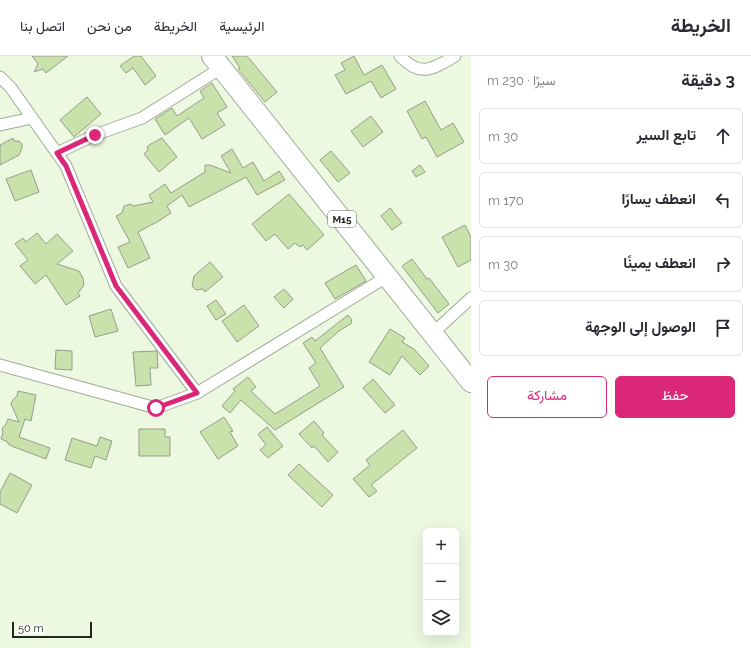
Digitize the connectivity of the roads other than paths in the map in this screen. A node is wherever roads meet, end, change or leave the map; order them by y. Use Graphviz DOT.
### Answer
graph roads {
  1 [pos="400,56"];
  2 [pos="455,56"];
  3 [pos="217,62"];
  4 [pos="0,77"];
  5 [pos="32,118"];
  6 [pos="0,125"];
  7 [pos="57,153"];
  8 [pos="388,276"];
  9 [pos="471,298"];
  10 [pos="433,333"];
  11 [pos="0,365"];
  12 [pos="471,382"];
  13 [pos="197,393"];
  1 -- 2 [label="street"];
  3 -- 7 [label="street"];
  3 -- 8 [label="highway, M15"];
  4 -- 5 [label="street"];
  5 -- 6 [label="street"];
  5 -- 7 [label="street"];
  7 -- 13 [label="street"];
  8 -- 10 [label="highway, M15"];
  8 -- 13 [label="street"];
  9 -- 10 [label="street"];
  10 -- 12 [label="highway, M15"];
  11 -- 13 [label="street"];
}
